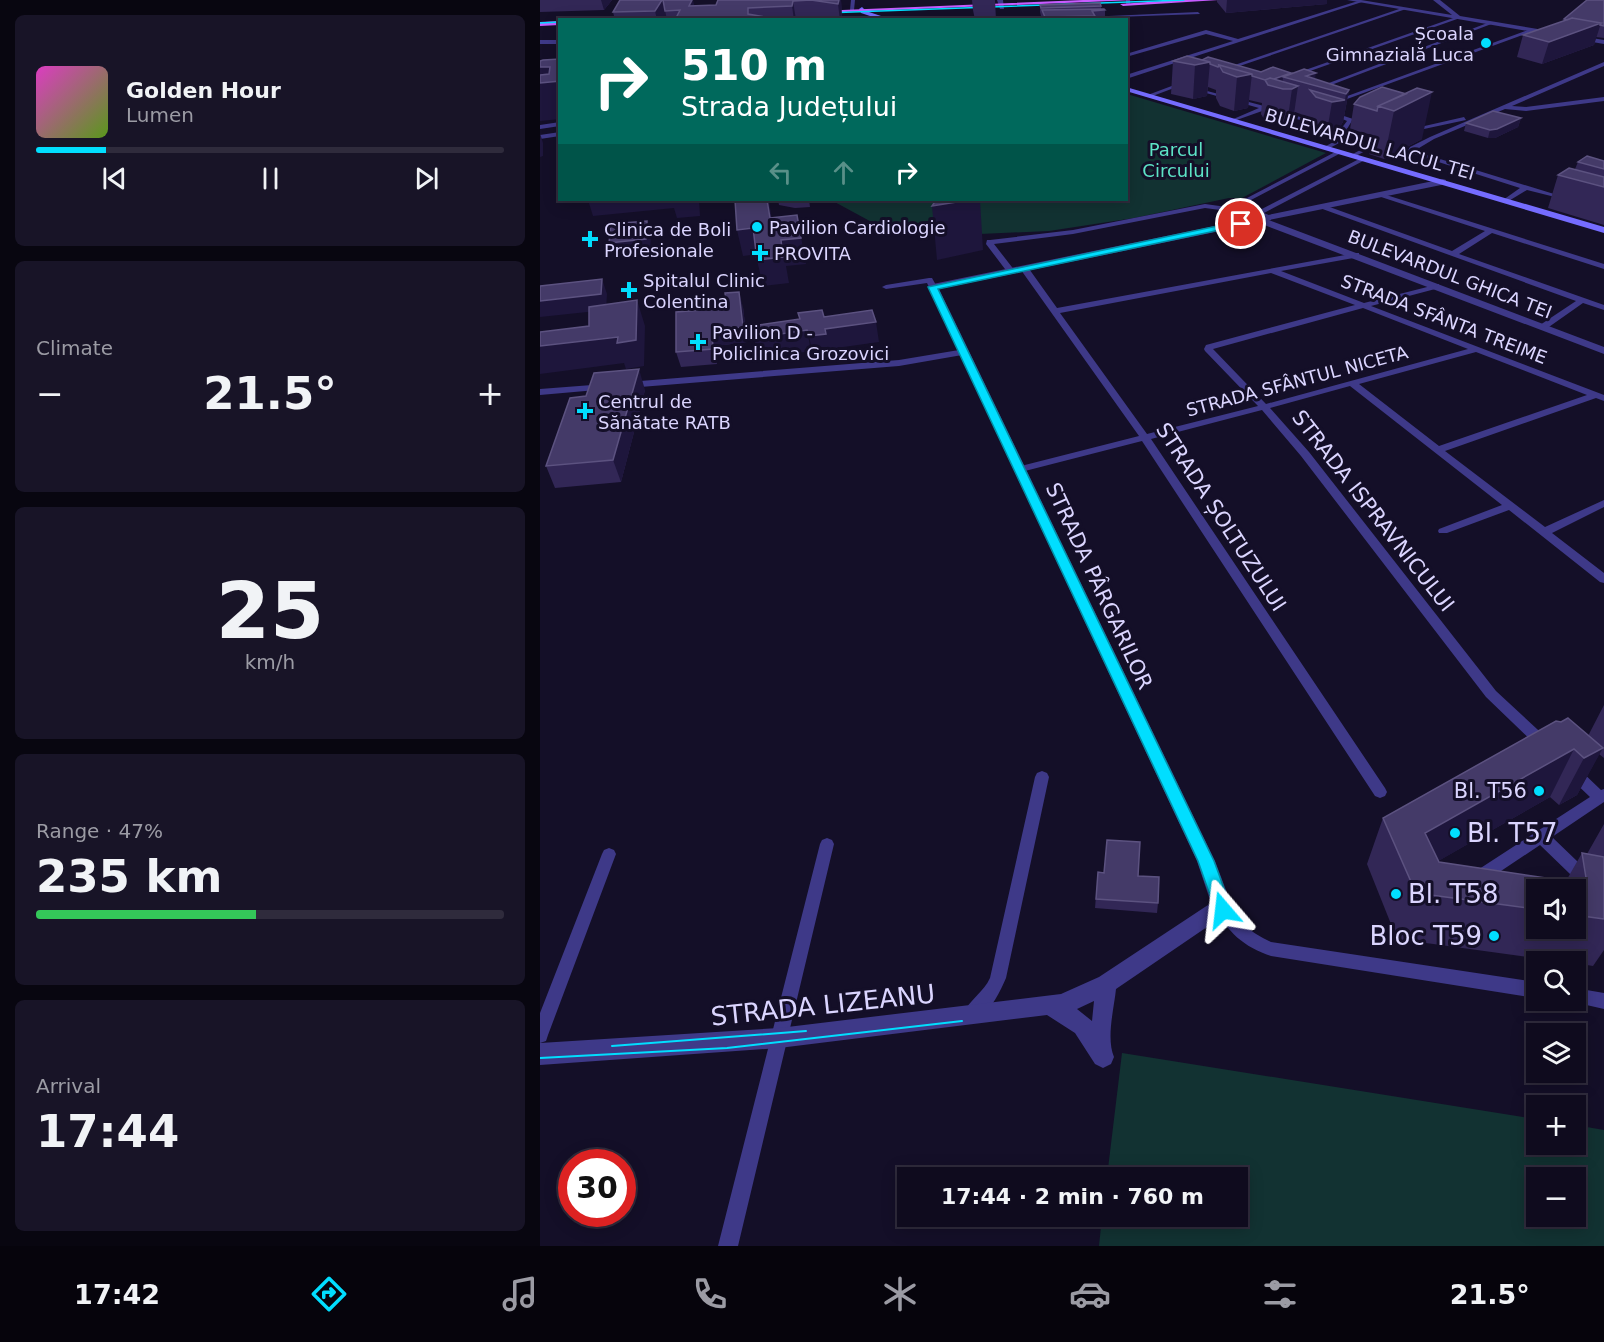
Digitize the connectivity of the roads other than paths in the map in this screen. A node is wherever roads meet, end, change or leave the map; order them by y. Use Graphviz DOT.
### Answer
graph roads {
  1 [pos="853,0"];
  2 [pos="1216,0"];
  3 [pos="1350,0"];
  4 [pos="1436,0"];
  5 [pos="1129,1"];
  6 [pos="1189,1"];
  7 [pos="1360,2"];
  8 [pos="1001,4"];
  9 [pos="1404,9"];
  10 [pos="852,10"];
  11 [pos="810,11"];
  12 [pos="862,11"];
  13 [pos="896,11"];
  14 [pos="876,12"];
  15 [pos="1452,12"];
  16 [pos="818,14"];
  17 [pos="1433,14"];
  18 [pos="645,17"];
  19 [pos="1083,17"];
  20 [pos="620,18"];
  21 [pos="886,18"];
  22 [pos="888,18"];
  23 [pos="890,18"];
  24 [pos="1458,18"];
  25 [pos="540,22"];
  26 [pos="558,22"];
  27 [pos="1492,23"];
  28 [pos="1533,30"];
  29 [pos="1240,41"];
  30 [pos="540,42"];
  31 [pos="558,42"];
  32 [pos="1604,42"];
  33 [pos="1128,55"];
  34 [pos="1604,64"];
  35 [pos="1214,73"];
  36 [pos="1128,76"];
  37 [pos="1287,77"];
  38 [pos="1192,81"];
  39 [pos="1181,84"];
  40 [pos="1128,90"];
  41 [pos="1310,91"];
  42 [pos="1148,96"];
  43 [pos="1604,99"];
  44 [pos="1282,102"];
  45 [pos="1331,103"];
  46 [pos="1505,106"];
  47 [pos="1263,108"];
  48 [pos="1322,110"];
  49 [pos="1480,117"];
  50 [pos="1233,121"];
  51 [pos="558,124"];
  52 [pos="1324,125"];
  53 [pos="540,127"];
  54 [pos="1334,128"];
  55 [pos="1344,131"];
  56 [pos="558,135"];
  57 [pos="1391,136"];
  58 [pos="540,137"];
  59 [pos="1432,138"];
  60 [pos="1326,148"];
  61 [pos="1339,152"];
  62 [pos="1352,156"];
  63 [pos="1363,159"];
  64 [pos="1443,183"];
  65 [pos="1526,187"];
  66 [pos="1380,195"];
  67 [pos="1571,200"];
  68 [pos="1505,201"];
  69 [pos="1322,207"];
  70 [pos="1238,208"];
  71 [pos="1262,217"];
  72 [pos="1604,230"];
  73 [pos="1491,231"];
  74 [pos="1453,254"];
  75 [pos="1356,255"];
  76 [pos="1604,267"];
  77 [pos="1024,268"];
  78 [pos="1011,271"];
  79 [pos="1273,271"];
  80 [pos="1436,286"];
  81 [pos="886,287"];
  82 [pos="933,287"];
  83 [pos="1582,300"];
  84 [pos="1365,306"];
  85 [pos="1604,308"];
  86 [pos="1056,311"];
  87 [pos="1543,327"];
  88 [pos="1477,349"];
  89 [pos="1604,351"];
  90 [pos="965,352"];
  91 [pos="1353,384"];
  92 [pos="540,392"];
  93 [pos="1600,397"];
  94 [pos="1264,407"];
  95 [pos="1146,438"];
  96 [pos="1438,450"];
  97 [pos="1021,469"];
  98 [pos="1604,503"];
  99 [pos="1510,506"];
  100 [pos="1443,531"];
  101 [pos="1544,532"];
  102 [pos="1604,579"];
  103 [pos="1042,777"];
  104 [pos="1380,792"];
  105 [pos="1602,796"];
  106 [pos="1542,837"];
  107 [pos="827,844"];
  108 [pos="609,855"];
  109 [pos="1464,887"];
  110 [pos="1604,897"];
  111 [pos="1222,906"];
  112 [pos="1106,984"];
  113 [pos="1526,988"];
  114 [pos="1586,998"];
  115 [pos="1604,1000"];
  116 [pos="1051,1006"];
  117 [pos="968,1017"];
  118 [pos="540,1035"];
  119 [pos="779,1038"];
  120 [pos="540,1054"];
  121 [pos="728,1246"];
  1 -- 10 [label="street"];
  2 -- 6 [label="main road"];
  3 -- 7 [label="street"];
  4 -- 15 [label="street"];
  5 -- 6 [label="main road"];
  5 -- 8 [label="main road"];
  6 -- 19 [label="street"];
  7 -- 9 [label="street"];
  7 -- 29 [label="street"];
  8 -- 12 [label="main road"];
  8 -- 13 [label="main road"];
  9 -- 17 [label="street"];
  9 -- 35 [label="street"];
  10 -- 11 [label="main road"];
  10 -- 12 [label="main road"];
  12 -- 14 [label="main road"];
  12 -- 16 [label="main road"];
  12 -- 21 [label="main road"];
  13 -- 14 [label="main road"];
  13 -- 23 [label="main road"];
  14 -- 22 [label="main road"];
  15 -- 17 [label="street"];
  15 -- 24 [label="street"];
  17 -- 24 [label="street"];
  18 -- 20 [label="main road"];
  24 -- 27 [label="street"];
  24 -- 37 [label="street"];
  25 -- 26 [label="main road"];
  27 -- 28 [label="street"];
  27 -- 41 [label="street"];
  28 -- 32 [label="street"];
  28 -- 45 [label="street"];
  29 -- 33 [label="street"];
  29 -- 36 [label="street"];
  30 -- 31 [label="street"];
  34 -- 46 [label="street"];
  38 -- 39 [label="street"];
  39 -- 42 [label="street"];
  39 -- 47 [label="street"];
  40 -- 42 [label="main road, BULEVARDUL LACUL TEI"];
  42 -- 50 [label="main road, BULEVARDUL LACUL TEI"];
  43 -- 46 [label="street"];
  44 -- 47 [label="street"];
  46 -- 49 [label="street"];
  47 -- 50 [label="street"];
  47 -- 52 [label="street"];
  48 -- 55 [label="street"];
  49 -- 59 [label="street"];
  49 -- 59 [label="street"];
  50 -- 60 [label="main road, BULEVARDUL LACUL TEI"];
  51 -- 53 [label="street"];
  54 -- 55 [label="street"];
  55 -- 60 [label="street"];
  56 -- 58 [label="street"];
  57 -- 62 [label="street"];
  59 -- 65 [label="street"];
  60 -- 61 [label="main road, BULEVARDUL LACUL TEI"];
  61 -- 62 [label="main road, BULEVARDUL LACUL TEI"];
  61 -- 70 [label="street"];
  62 -- 63 [label="main road, BULEVARDUL LACUL TEI"];
  63 -- 64 [label="main road, BULEVARDUL LACUL TEI"];
  63 -- 71 [label="street"];
  64 -- 66 [label="street"];
  64 -- 68 [label="main road, BULEVARDUL LACUL TEI"];
  65 -- 67 [label="street"];
  65 -- 68 [label="street"];
  66 -- 69 [label="street"];
  66 -- 73 [label="street"];
  68 -- 72 [label="main road, BULEVARDUL LACUL TEI"];
  69 -- 71 [label="street"];
  69 -- 74 [label="street"];
  70 -- 71 [label="street"];
  70 -- 78 [label="street"];
  71 -- 75 [label="street, BULEVARDUL GHICA TEI"];
  71 -- 77 [label="street"];
  73 -- 74 [label="street"];
  73 -- 76 [label="street"];
  74 -- 83 [label="street"];
  75 -- 79 [label="street"];
  75 -- 80 [label="street, BULEVARDUL GHICA TEI"];
  77 -- 78 [label="street"];
  77 -- 86 [label="street, STRADA ȘOLTUZULUI"];
  78 -- 82 [label="street"];
  79 -- 84 [label="street, STRADA SFÂNTA TREIME"];
  79 -- 86 [label="street"];
  80 -- 84 [label="street"];
  80 -- 87 [label="street, BULEVARDUL GHICA TEI"];
  81 -- 82 [label="street"];
  82 -- 90 [label="street, STRADA PÂRGARILOR"];
  83 -- 85 [label="street"];
  83 -- 87 [label="street"];
  84 -- 88 [label="street, STRADA SFÂNTA TREIME"];
  84 -- 94 [label="street, STRADA ISPRAVNICULUI"];
  86 -- 95 [label="street, STRADA ȘOLTUZULUI"];
  87 -- 89 [label="street, BULEVARDUL GHICA TEI"];
  88 -- 91 [label="street, STRADA SFÂNTUL NICETA"];
  88 -- 93 [label="street, STRADA SFÂNTA TREIME"];
  90 -- 92 [label="street"];
  90 -- 97 [label="street, STRADA PÂRGARILOR"];
  91 -- 94 [label="street, STRADA SFÂNTUL NICETA"];
  91 -- 96 [label="street"];
  93 -- 96 [label="street"];
  94 -- 95 [label="street, STRADA SFÂNTUL NICETA"];
  94 -- 105 [label="street, STRADA ISPRAVNICULUI"];
  95 -- 97 [label="street, STRADA SFÂNTUL NICETA"];
  95 -- 104 [label="street, STRADA ȘOLTUZULUI"];
  96 -- 99 [label="street"];
  97 -- 111 [label="street, STRADA PÂRGARILOR"];
  98 -- 101 [label="street"];
  99 -- 100 [label="street"];
  99 -- 101 [label="street"];
  101 -- 102 [label="street"];
  103 -- 117 [label="street"];
  105 -- 106 [label="street"];
  106 -- 109 [label="street"];
  106 -- 110 [label="street"];
  107 -- 119 [label="street"];
  108 -- 118 [label="street"];
  111 -- 112 [label="street, STRADA LIZEANU"];
  111 -- 113 [label="street"];
  112 -- 116 [label="street, STRADA LIZEANU"];
  112 -- 116 [label="street"];
  114 -- 115 [label="street"];
  116 -- 117 [label="street, STRADA LIZEANU"];
  117 -- 119 [label="street, STRADA LIZEANU"];
  119 -- 120 [label="street, STRADA LIZEANU"];
  119 -- 121 [label="street"];
}
